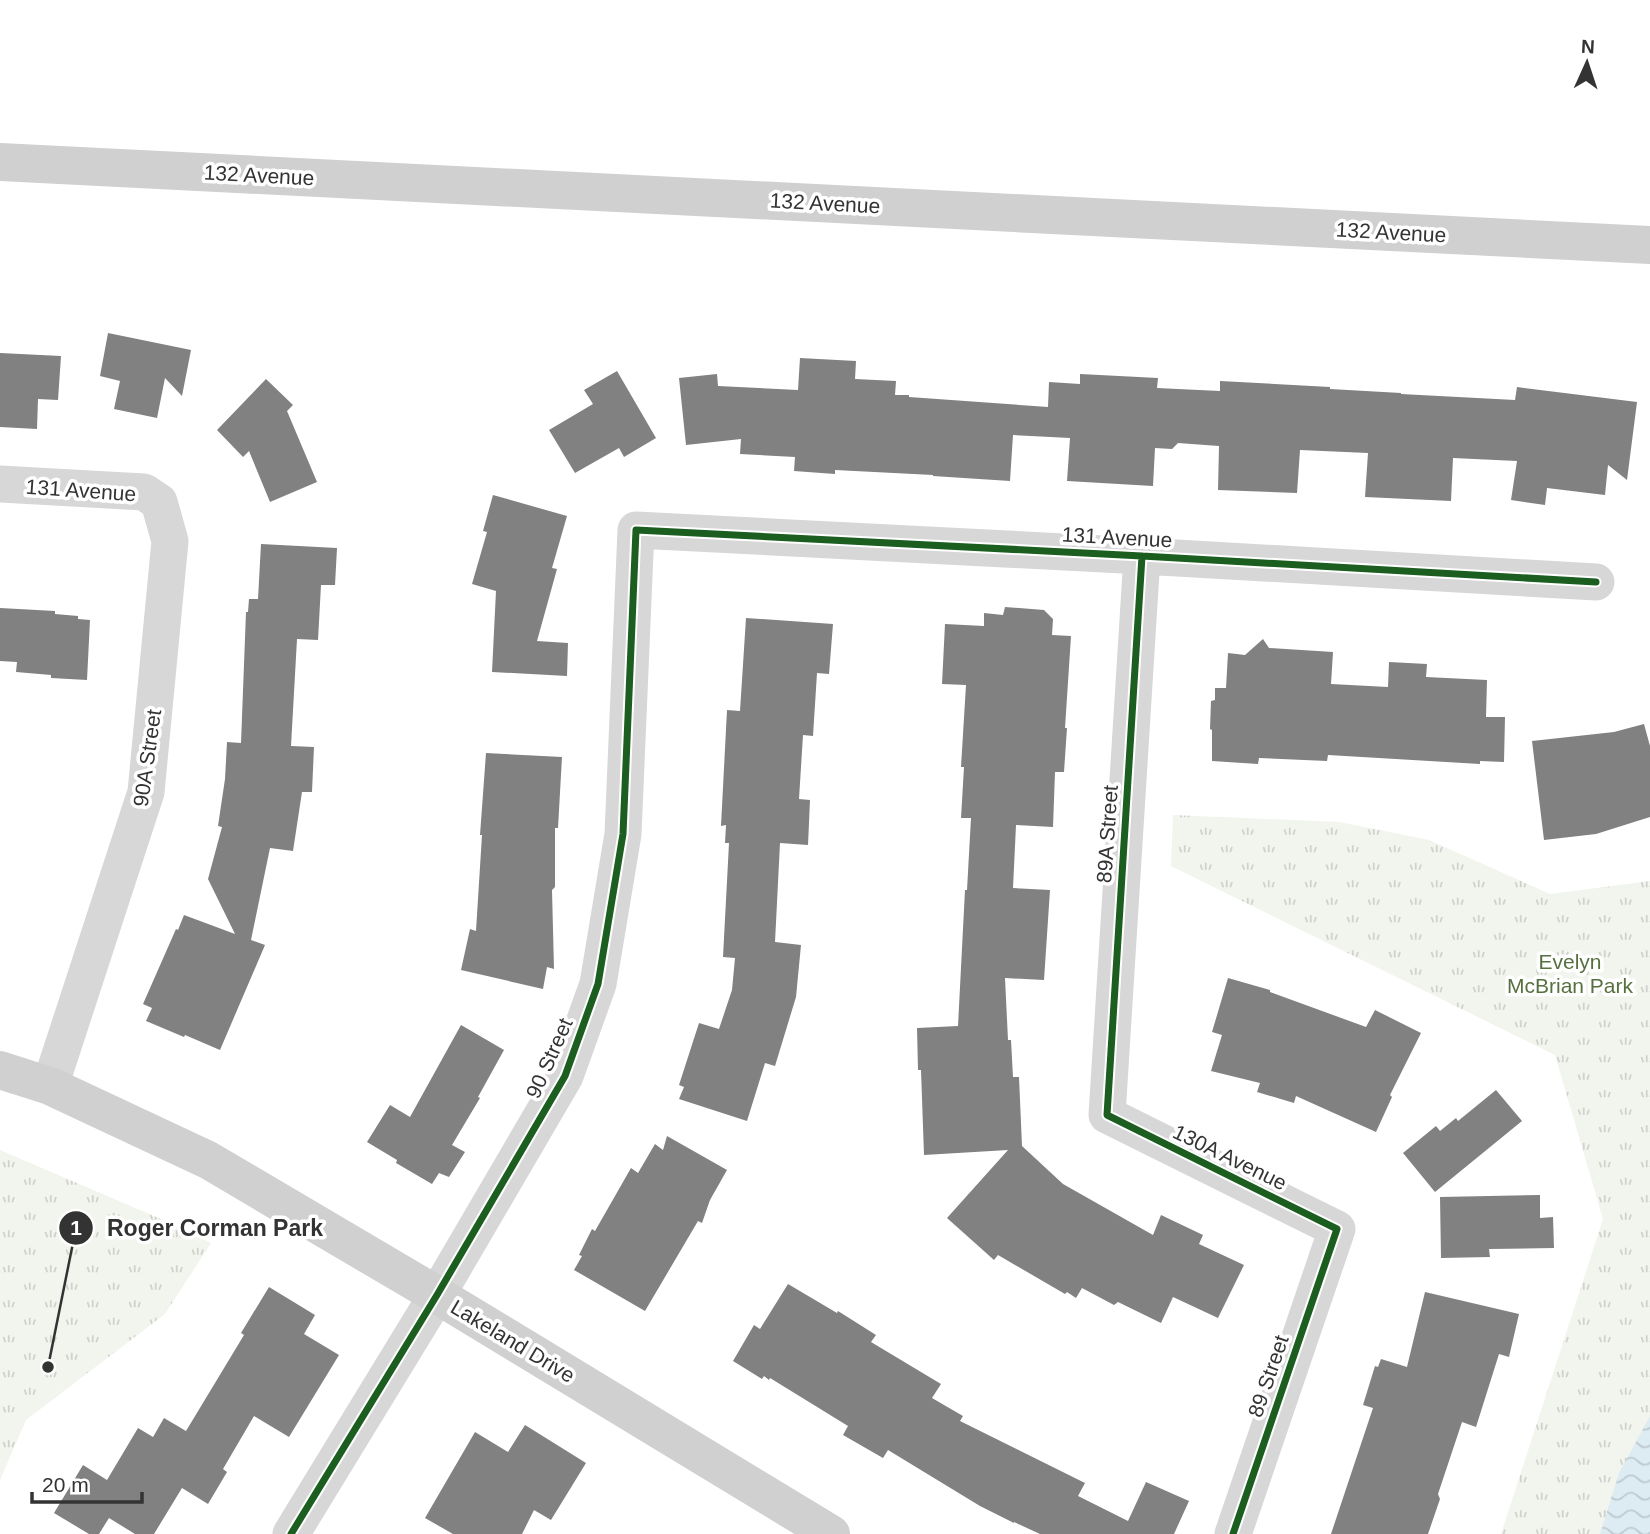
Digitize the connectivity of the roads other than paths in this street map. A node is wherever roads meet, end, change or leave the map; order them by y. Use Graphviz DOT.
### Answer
graph roads {
  1 [pos="0,162"];
  2 [pos="1650,245"];
  3 [pos="0,484"];
  4 [pos="159,502"];
  5 [pos="636,530"];
  6 [pos="1142,556"];
  7 [pos="1595,582"];
  8 [pos="0,1070"];
  9 [pos="50,1086"];
  10 [pos="1107,1115"];
  11 [pos="1337,1229"];
  12 [pos="437,1295"];
  13 [pos="291,1534"];
  14 [pos="831,1534"];
  15 [pos="1233,1534"];
  1 -- 2 [label="main road, 132 Avenue"];
  3 -- 4 [label="street, 131 Avenue"];
  4 -- 9 [label="street, 90A Street"];
  5 -- 6 [label="street, 131 Avenue"];
  5 -- 12 [label="street, 90 Street"];
  6 -- 7 [label="street, 131 Avenue"];
  6 -- 10 [label="street, 89A Street"];
  8 -- 9 [label="main road, Lakeland Drive"];
  9 -- 12 [label="main road, Lakeland Drive"];
  10 -- 11 [label="street, 130A Avenue"];
  11 -- 15 [label="street, 89 Street"];
  12 -- 13 [label="street, 90 Street"];
  12 -- 14 [label="main road, Lakeland Drive"];
}
